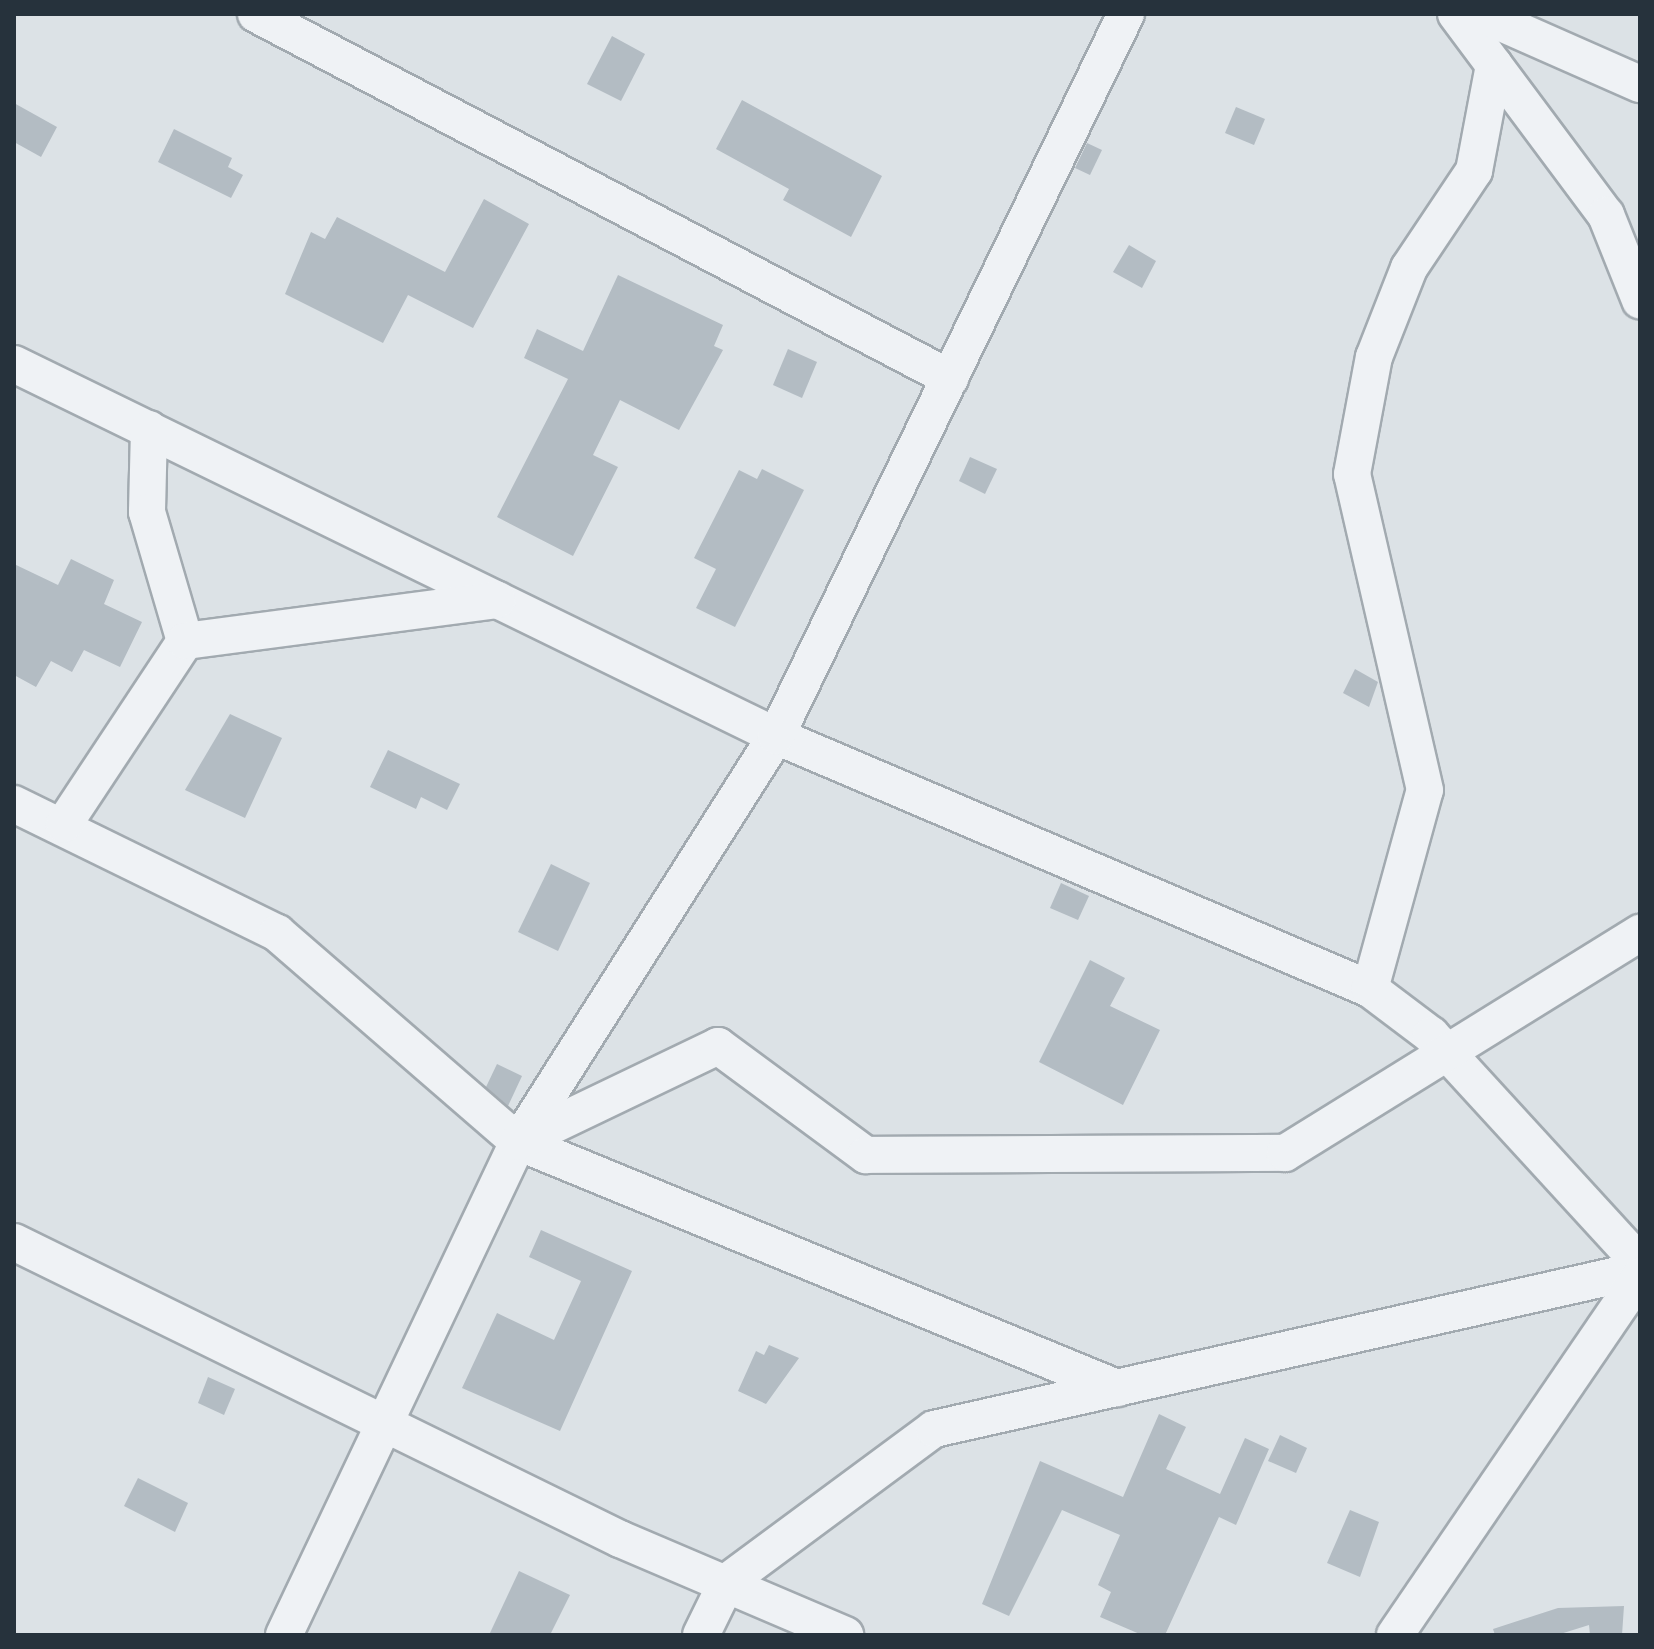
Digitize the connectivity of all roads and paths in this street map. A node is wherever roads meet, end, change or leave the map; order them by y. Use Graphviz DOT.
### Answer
graph roads {
  1 [pos="256,14"];
  2 [pos="1126,14"];
  3 [pos="1456,14"];
  4 [pos="1481,14"];
  5 [pos="1494,65"];
  6 [pos="1640,84"];
  7 [pos="1640,300"];
  8 [pos="14,364"];
  9 [pos="950,378"];
  10 [pos="149,429"];
  11 [pos="497,600"];
  12 [pos="185,641"];
  13 [pos="776,736"];
  14 [pos="14,804"];
  15 [pos="64,824"];
  16 [pos="1640,933"];
  17 [pos="1370,989"];
  18 [pos="1446,1052"];
  19 [pos="518,1142"];
  20 [pos="14,1242"];
  21 [pos="1640,1263"];
  22 [pos="1640,1270"];
  23 [pos="1640,1276"];
  24 [pos="1117,1388"];
  25 [pos="383,1425"];
  26 [pos="727,1582"];
  27 [pos="284,1635"];
  28 [pos="701,1635"];
  29 [pos="845,1635"];
  30 [pos="1395,1635"];
  1 -- 9 [label="street"];
  2 -- 9 [label="street"];
  3 -- 5 [label="street"];
  4 -- 6 [label="street"];
  5 -- 7 [label="street"];
  5 -- 17 [label="street"];
  8 -- 10 [label="street"];
  9 -- 13 [label="street"];
  10 -- 11 [label="street"];
  10 -- 12 [label="street"];
  11 -- 12 [label="street"];
  11 -- 13 [label="street"];
  12 -- 15 [label="street"];
  13 -- 17 [label="street"];
  13 -- 19 [label="street"];
  14 -- 15 [label="street"];
  15 -- 19 [label="street"];
  16 -- 18 [label="street"];
  17 -- 18 [label="street"];
  18 -- 19 [label="street"];
  18 -- 21 [label="street"];
  19 -- 24 [label="street"];
  19 -- 25 [label="street"];
  20 -- 25 [label="street"];
  22 -- 24 [label="street"];
  23 -- 30 [label="street"];
  24 -- 26 [label="street"];
  25 -- 26 [label="street"];
  25 -- 27 [label="street"];
  26 -- 28 [label="street"];
  26 -- 29 [label="street"];
}
